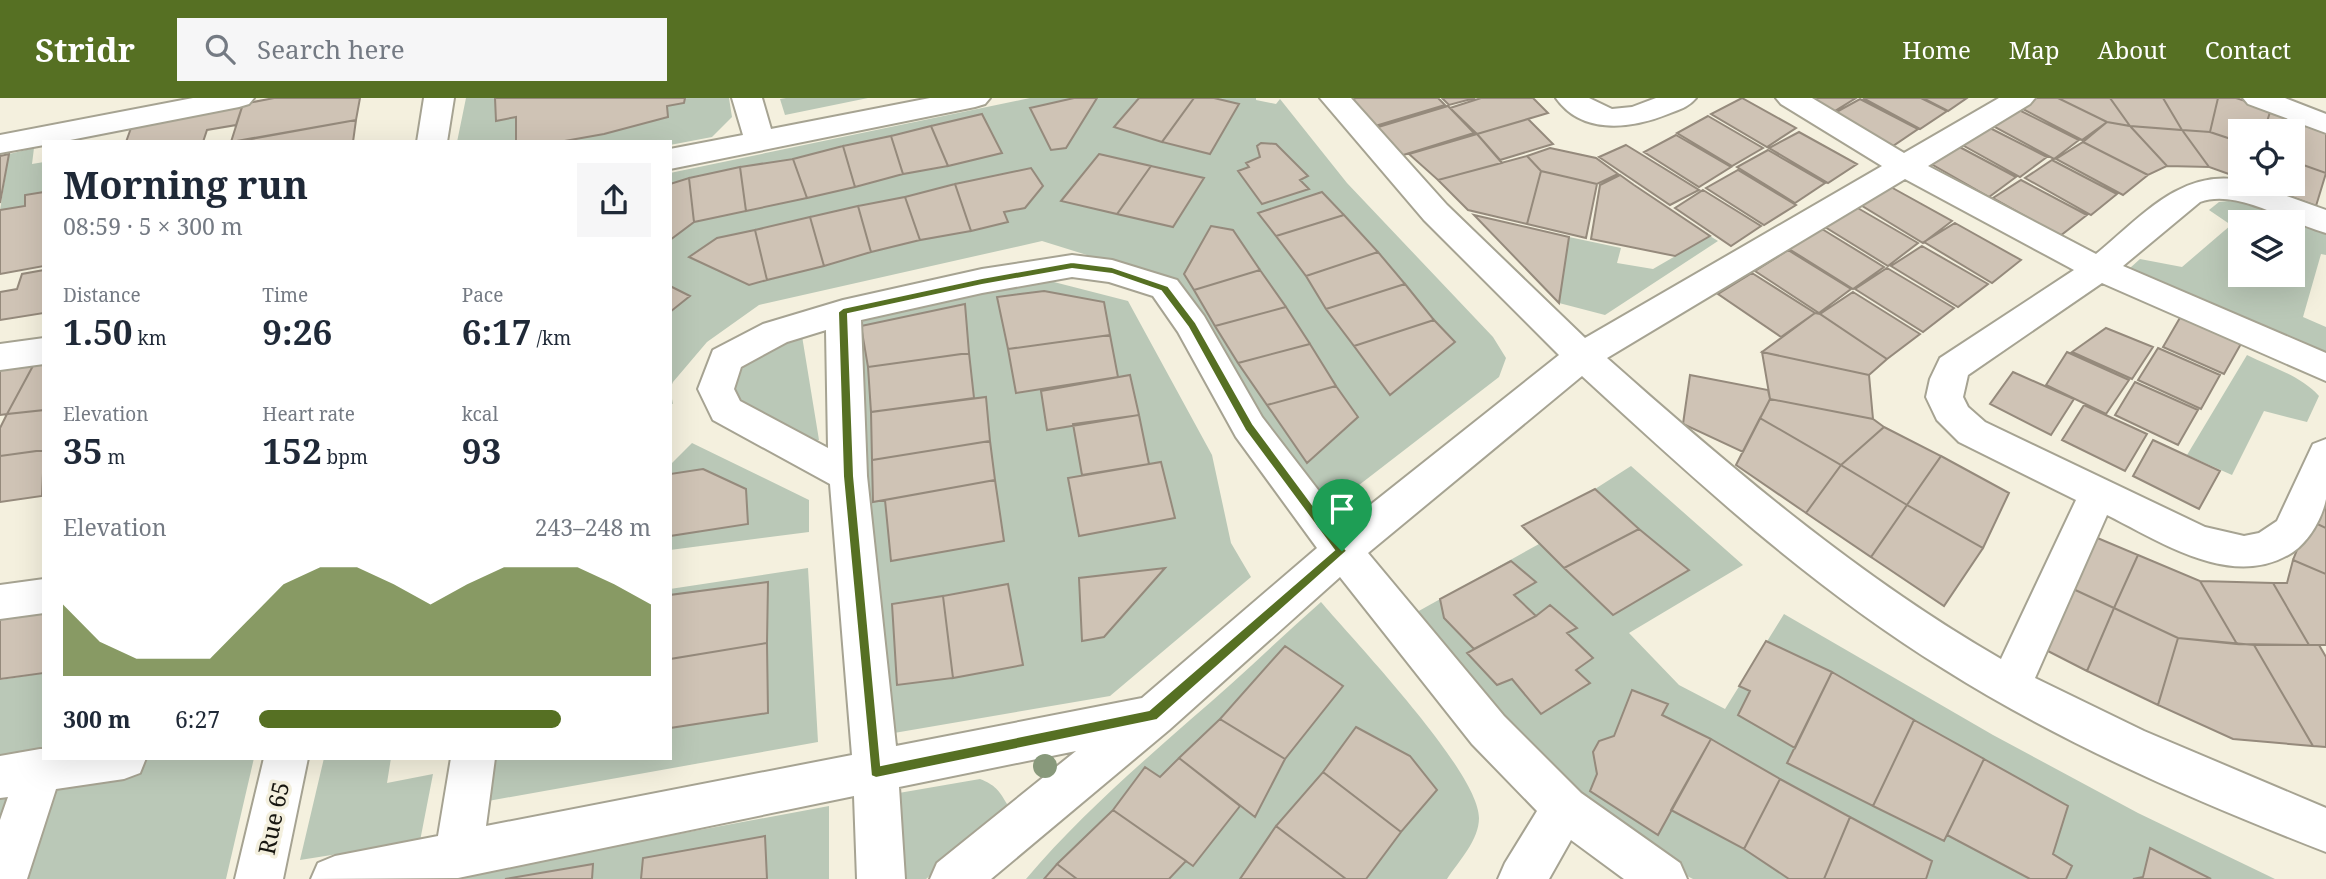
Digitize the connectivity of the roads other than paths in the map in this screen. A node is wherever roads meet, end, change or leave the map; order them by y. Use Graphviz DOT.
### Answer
graph roads {
  1 [pos="104,98"];
  2 [pos="239,98"];
  3 [pos="439,98"];
  4 [pos="747,98"];
  5 [pos="975,98"];
  6 [pos="1335,98"];
  7 [pos="1571,98"];
  8 [pos="1681,98"];
  9 [pos="1791,98"];
  10 [pos="2020,98"];
  11 [pos="2258,98"];
  12 [pos="0,118"];
  13 [pos="2326,124"];
  14 [pos="432,140"];
  15 [pos="760,141"];
  16 [pos="0,144"];
  17 [pos="672,159"];
  18 [pos="1904,166"];
  19 [pos="2326,222"];
  20 [pos="2099,269"];
  21 [pos="843,312"];
  22 [pos="42,351"];
  23 [pos="1582,356"];
  24 [pos="0,357"];
  25 [pos="2326,368"];
  26 [pos="2326,454"];
  27 [pos="848,476"];
  28 [pos="2098,493"];
  29 [pos="1342,551"];
  30 [pos="42,596"];
  31 [pos="0,602"];
  32 [pos="2010,686"];
  33 [pos="1153,716"];
  34 [pos="110,760"];
  35 [pos="286,760"];
  36 [pos="473,760"];
  37 [pos="876,772"];
  38 [pos="20,773"];
  39 [pos="1565,808"];
  40 [pos="2326,830"];
  41 [pos="458,855"];
  42 [pos="3,879"];
  43 [pos="259,879"];
  44 [pos="335,879"];
  45 [pos="881,879"];
  46 [pos="954,879"];
  47 [pos="1522,879"];
  48 [pos="1663,879"];
  1 -- 12 [label="street"];
  2 -- 16 [label="street"];
  3 -- 14 [label="street"];
  4 -- 15 [label="street"];
  5 -- 15 [label="street"];
  6 -- 23 [label="street"];
  7 -- 8 [label="street"];
  9 -- 18 [label="street"];
  10 -- 18 [label="street"];
  11 -- 13 [label="street"];
  15 -- 17 [label="street"];
  18 -- 20 [label="street"];
  18 -- 23 [label="street"];
  19 -- 20 [label="street"];
  20 -- 25 [label="street"];
  20 -- 28 [label="street"];
  21 -- 27 [label="street"];
  21 -- 27 [label="street"];
  21 -- 29 [label="street"];
  22 -- 24 [label="street"];
  23 -- 29 [label="street"];
  23 -- 32 [label="street"];
  26 -- 28 [label="street"];
  27 -- 37 [label="street"];
  28 -- 32 [label="street"];
  29 -- 33 [label="street"];
  29 -- 39 [label="street"];
  30 -- 31 [label="street"];
  32 -- 40 [label="street"];
  33 -- 37 [label="street"];
  33 -- 46 [label="street"];
  34 -- 38 [label="street"];
  35 -- 43 [label="street, Rue 65"];
  36 -- 41 [label="street"];
  37 -- 41 [label="street"];
  37 -- 45 [label="street"];
  38 -- 42 [label="street"];
  39 -- 47 [label="street"];
  39 -- 48 [label="street"];
  41 -- 44 [label="street"];
}
